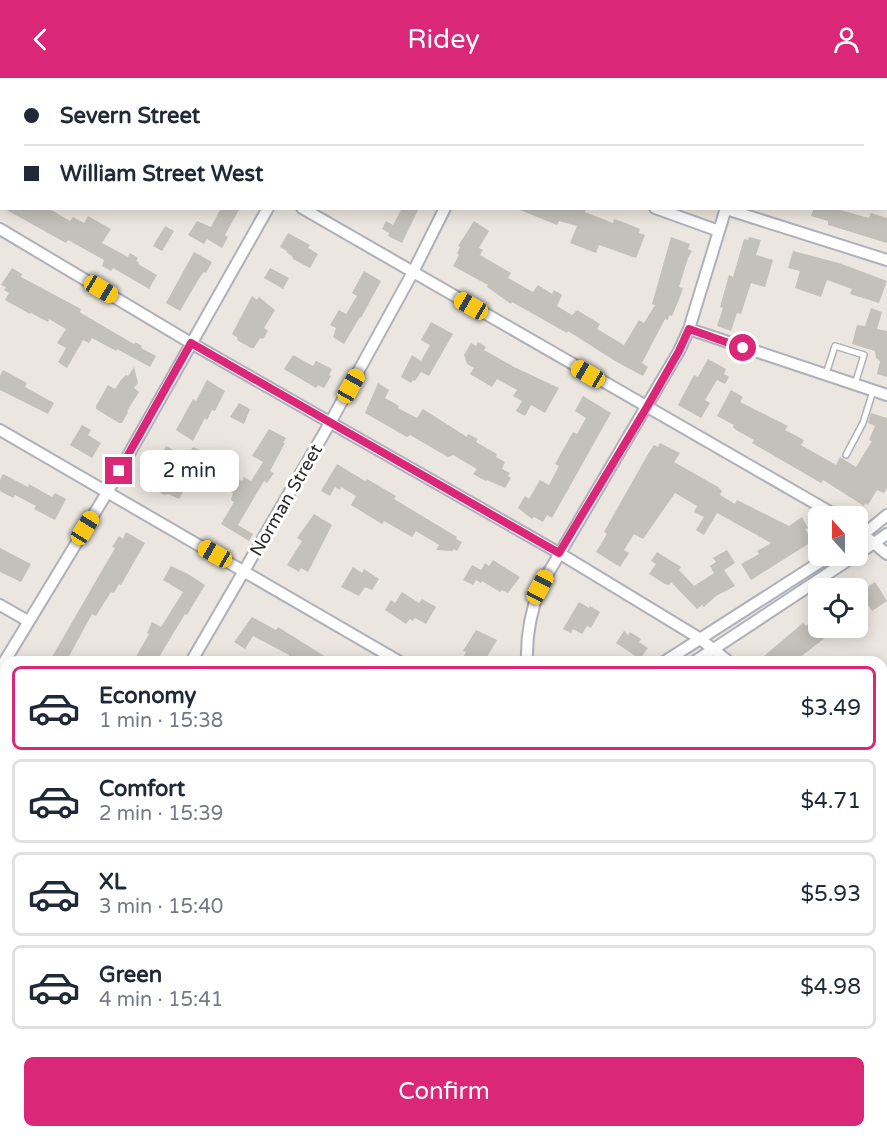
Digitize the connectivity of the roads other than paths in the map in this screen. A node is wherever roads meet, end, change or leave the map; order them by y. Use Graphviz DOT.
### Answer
graph roads {
  1 [pos="267,210"];
  2 [pos="305,210"];
  3 [pos="444,210"];
  4 [pos="661,210"];
  5 [pos="726,210"];
  6 [pos="729,210"];
  7 [pos="0,229"];
  8 [pos="719,231"];
  9 [pos="887,260"];
  10 [pos="413,272"];
  11 [pos="689,329"];
  12 [pos="191,343"];
  13 [pos="825,376"];
  14 [pos="854,385"];
  15 [pos="873,391"];
  16 [pos="887,395"];
  17 [pos="647,407"];
  18 [pos="330,423"];
  19 [pos="0,430"];
  20 [pos="846,454"];
  21 [pos="108,491"];
  22 [pos="820,506"];
  23 [pos="887,515"];
  24 [pos="868,528"];
  25 [pos="887,534"];
  26 [pos="868,539"];
  27 [pos="874,543"];
  28 [pos="868,547"];
  29 [pos="559,553"];
  30 [pos="887,554"];
  31 [pos="814,566"];
  32 [pos="839,566"];
  33 [pos="245,571"];
  34 [pos="0,605"];
  35 [pos="28,621"];
  36 [pos="699,638"];
  37 [pos="712,649"];
  38 [pos="8,656"];
  39 [pos="195,656"];
  40 [pos="390,656"];
  41 [pos="527,656"];
  42 [pos="673,656"];
  43 [pos="702,656"];
  44 [pos="721,656"];
  1 -- 12 [label="street"];
  2 -- 10 [label="street"];
  3 -- 10 [label="street, Norman Street"];
  4 -- 8 [label="street"];
  5 -- 8 [label="street"];
  6 -- 9 [label="street"];
  7 -- 12 [label="street"];
  8 -- 11 [label="street"];
  10 -- 17 [label="street"];
  10 -- 18 [label="street, Norman Street"];
  11 -- 13 [label="street"];
  11 -- 17 [label="street"];
  12 -- 18 [label="street"];
  12 -- 21 [label="street"];
  13 -- 14 [label="street"];
  13 -- 14 [label="lane"];
  14 -- 15 [label="street"];
  15 -- 16 [label="street"];
  15 -- 20 [label="lane"];
  17 -- 22 [label="street"];
  17 -- 29 [label="street"];
  18 -- 29 [label="street"];
  18 -- 33 [label="street, Norman Street"];
  19 -- 21 [label="street"];
  21 -- 33 [label="street"];
  21 -- 35 [label="street"];
  23 -- 24 [label="street"];
  25 -- 27 [label="street"];
  26 -- 27 [label="street"];
  27 -- 28 [label="street"];
  27 -- 30 [label="street"];
  29 -- 36 [label="street"];
  29 -- 41 [label="street"];
  31 -- 36 [label="street"];
  32 -- 37 [label="street"];
  33 -- 39 [label="street, Norman Street"];
  33 -- 40 [label="street"];
  34 -- 35 [label="street"];
  35 -- 38 [label="street"];
  36 -- 37 [label="street"];
  36 -- 42 [label="street"];
  37 -- 43 [label="street"];
  37 -- 44 [label="street"];
}
